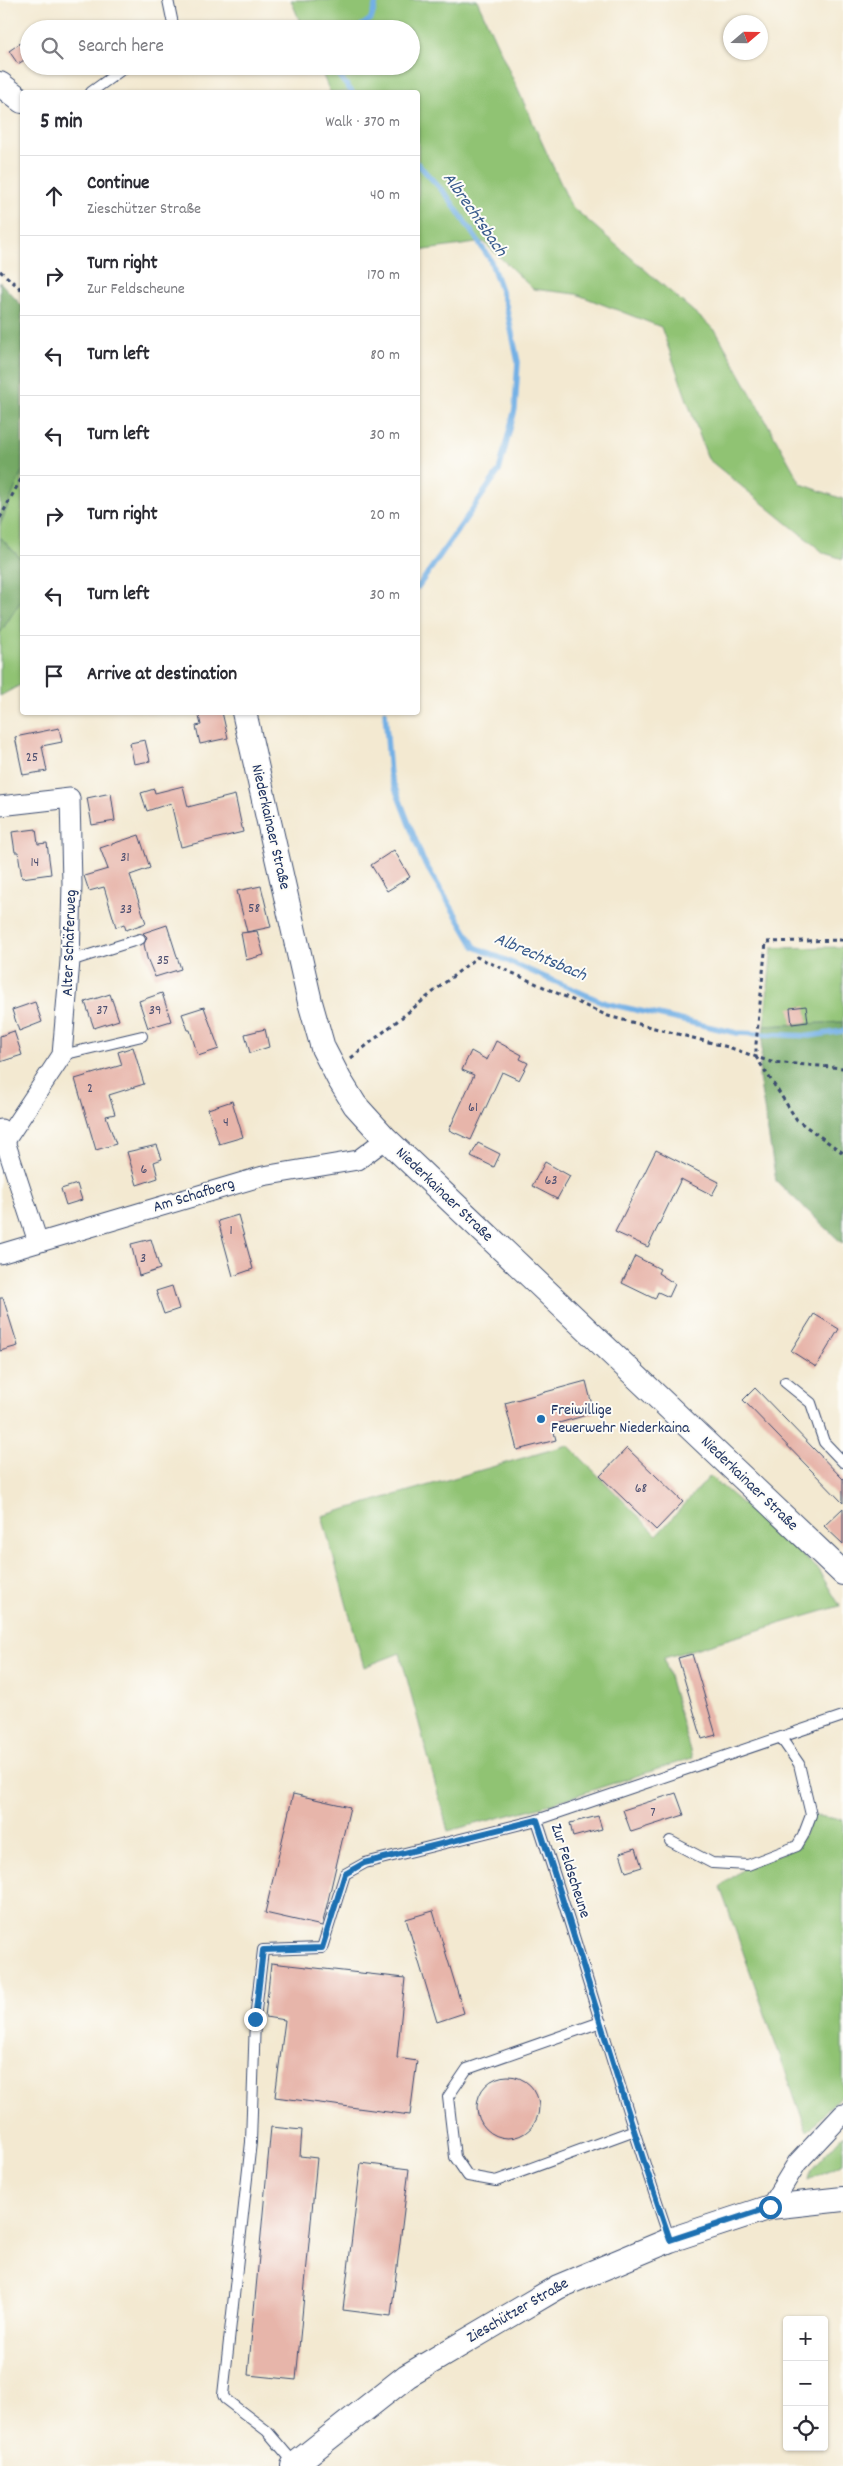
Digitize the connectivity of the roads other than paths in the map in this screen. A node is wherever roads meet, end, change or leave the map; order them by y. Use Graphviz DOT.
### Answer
graph roads {
  1 [pos="168,0"];
  2 [pos="172,20"];
  3 [pos="115,75"];
  4 [pos="0,84"];
  5 [pos="94,90"];
  6 [pos="20,99"];
  7 [pos="245,715"];
  8 [pos="0,806"];
  9 [pos="140,939"];
  10 [pos="70,961"];
  11 [pos="142,1036"];
  12 [pos="62,1055"];
  13 [pos="2,1134"];
  14 [pos="386,1139"];
  15 [pos="38,1242"];
  16 [pos="0,1254"];
  17 [pos="785,1382"];
  18 [pos="843,1462"];
  19 [pos="840,1565"];
  20 [pos="843,1716"];
  21 [pos="781,1738"];
  22 [pos="537,1820"];
  23 [pos="670,1841"];
  24 [pos="601,2022"];
  25 [pos="843,2114"];
  26 [pos="632,2131"];
  27 [pos="843,2199"];
  28 [pos="770,2207"];
  29 [pos="670,2240"];
  30 [pos="294,2465"];
  1 -- 2 [label="lane"];
  3 -- 5 [label="lane"];
  4 -- 6 [label="street"];
  7 -- 14 [label="street, Niederkainaer Straße"];
  8 -- 10 [label="street, Alter Schäferweg"];
  9 -- 10 [label="lane"];
  10 -- 12 [label="street, Alter Schäferweg"];
  11 -- 12 [label="lane"];
  12 -- 13 [label="street, Alter Schäferweg"];
  13 -- 15 [label="street, Alter Schäferweg"];
  14 -- 15 [label="street, Am Schafberg"];
  14 -- 19 [label="street, Niederkainaer Straße"];
  15 -- 16 [label="street, Am Schafberg"];
  17 -- 18 [label="lane"];
  20 -- 21 [label="lane, Zur Feldscheune"];
  21 -- 22 [label="lane, Zur Feldscheune"];
  21 -- 23 [label="lane"];
  22 -- 24 [label="lane, Zur Feldscheune"];
  22 -- 30 [label="lane"];
  24 -- 26 [label="lane, Zur Feldscheune"];
  24 -- 26 [label="lane"];
  25 -- 28 [label="street"];
  26 -- 29 [label="lane, Zur Feldscheune"];
  27 -- 28 [label="street, Zieschützer Straße"];
  28 -- 29 [label="street, Zieschützer Straße"];
  29 -- 30 [label="street, Zieschützer Straße"];
}
